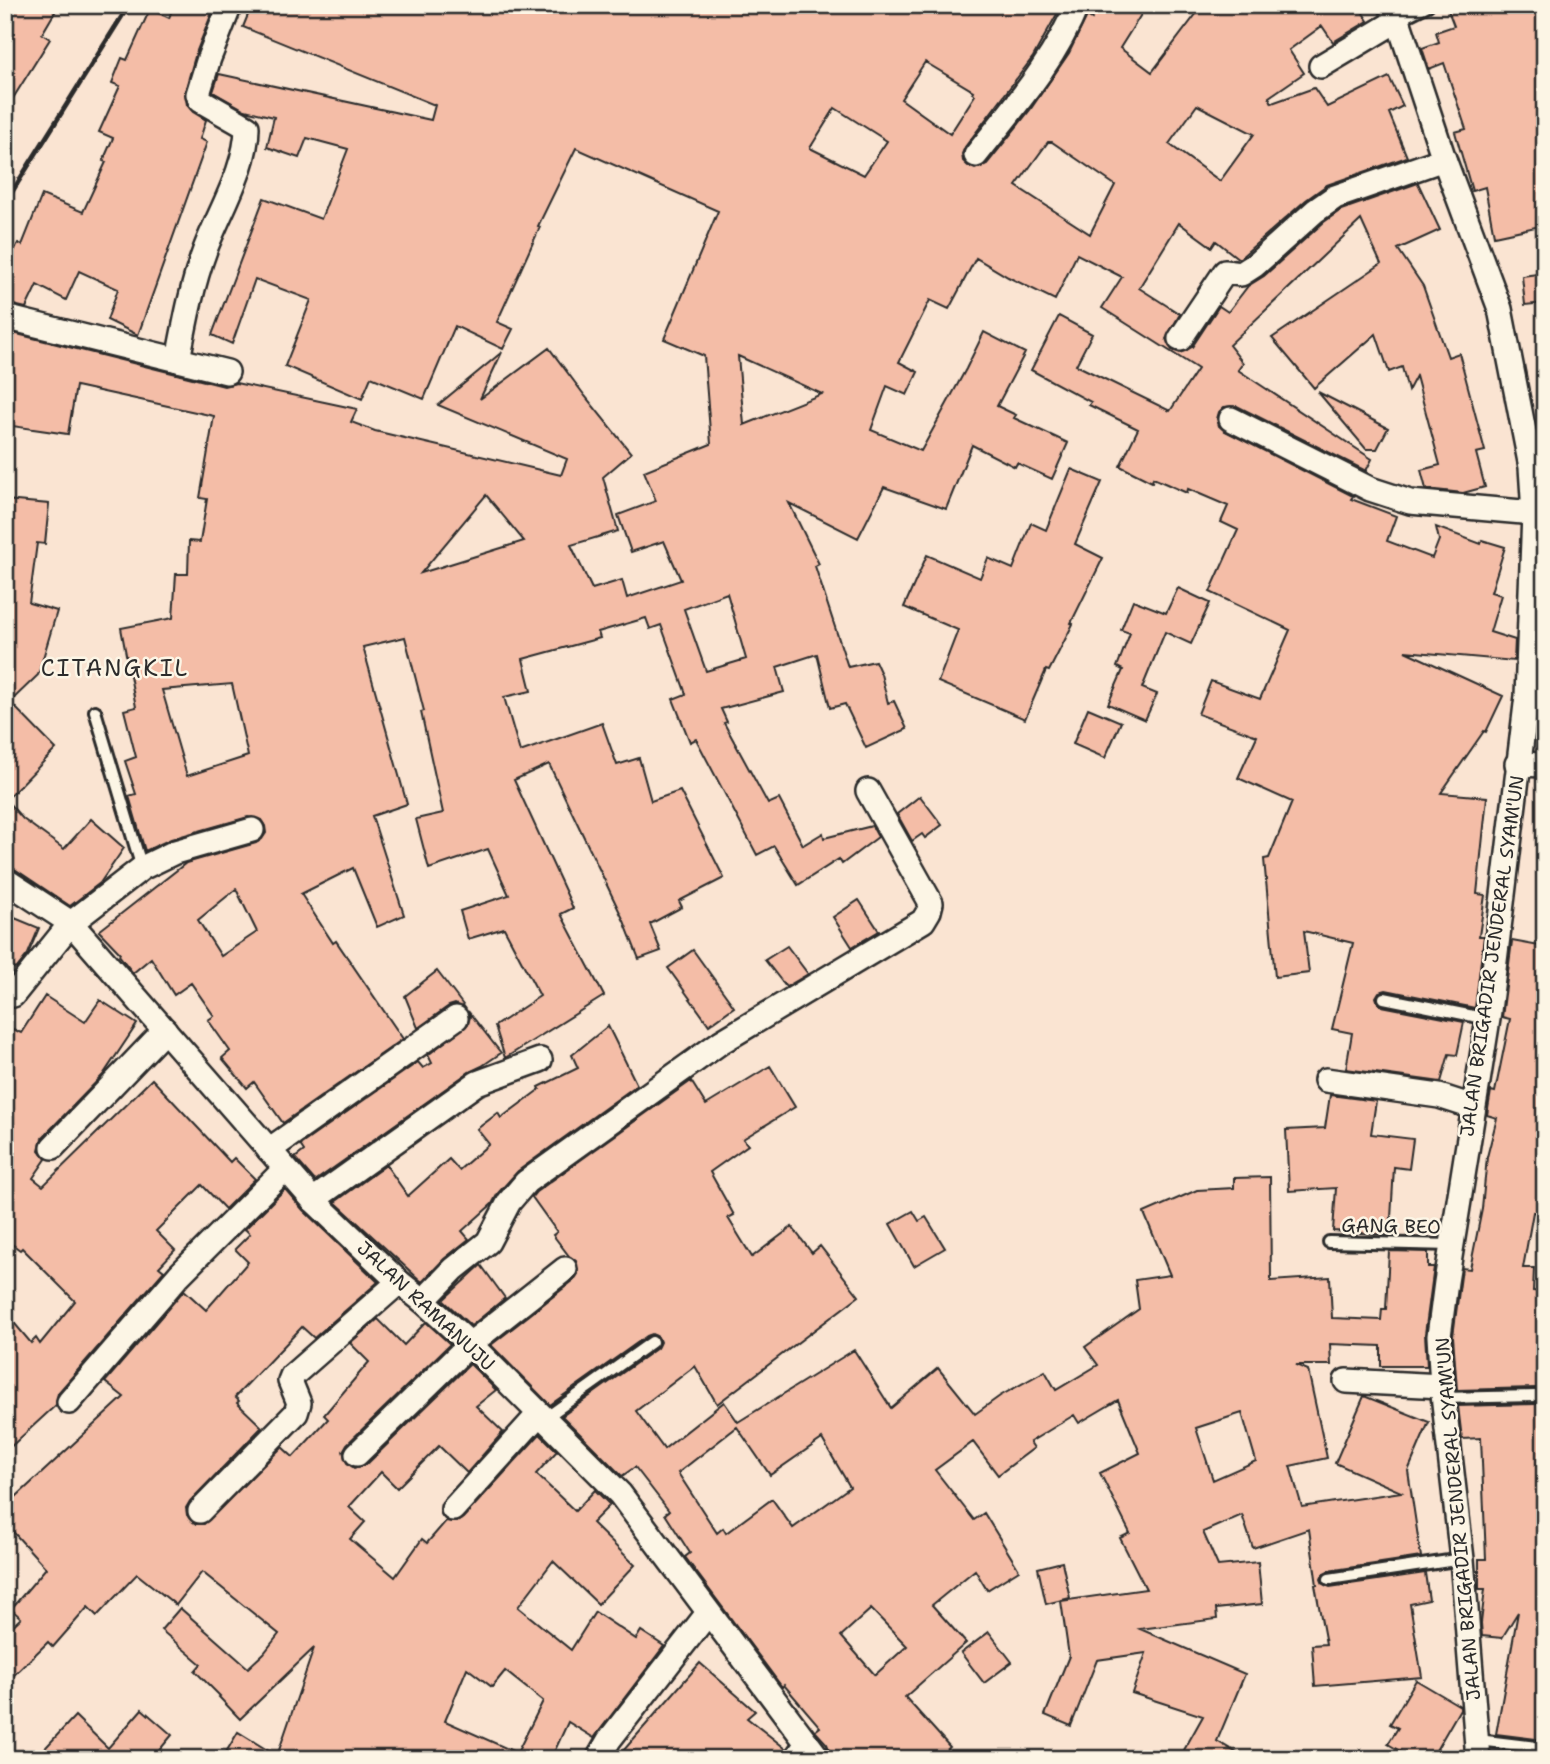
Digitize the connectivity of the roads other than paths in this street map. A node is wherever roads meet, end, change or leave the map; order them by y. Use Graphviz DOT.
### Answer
graph roads {
  1 [pos="230,5"];
  2 [pos="1077,5"];
  3 [pos="1428,5"];
  4 [pos="1394,13"];
  5 [pos="1321,66"];
  6 [pos="976,155"];
  7 [pos="1444,159"];
  8 [pos="5,317"];
  9 [pos="1180,339"];
  10 [pos="178,360"];
  11 [pos="227,372"];
  12 [pos="1231,419"];
  13 [pos="1534,513"];
  14 [pos="96,711"];
  15 [pos="1517,764"];
  16 [pos="1545,765"];
  17 [pos="868,791"];
  18 [pos="252,830"];
  19 [pos="142,868"];
  20 [pos="5,880"];
  21 [pos="71,923"];
  22 [pos="13,995"];
  23 [pos="1384,998"];
  24 [pos="456,1018"];
  25 [pos="1488,1019"];
  26 [pos="166,1030"];
  27 [pos="540,1060"];
  28 [pos="1326,1080"];
  29 [pos="1473,1107"];
  30 [pos="53,1147"];
  31 [pos="269,1150"];
  32 [pos="285,1169"];
  33 [pos="313,1200"];
  34 [pos="1329,1242"];
  35 [pos="1452,1245"];
  36 [pos="565,1269"];
  37 [pos="399,1282"];
  38 [pos="424,1301"];
  39 [pos="652,1342"];
  40 [pos="470,1344"];
  41 [pos="1346,1381"];
  42 [pos="1443,1392"];
  43 [pos="1536,1395"];
  44 [pos="69,1402"];
  45 [pos="542,1417"];
  46 [pos="357,1454"];
  47 [pos="453,1508"];
  48 [pos="200,1511"];
  49 [pos="1462,1559"];
  50 [pos="1329,1579"];
  51 [pos="708,1613"];
  52 [pos="803,1738"];
  53 [pos="1545,1748"];
  54 [pos="1478,1749"];
  55 [pos="598,1759"];
  56 [pos="788,1759"];
  57 [pos="819,1759"];
  1 -- 10 [label="street"];
  2 -- 6 [label="street"];
  3 -- 4 [label="lane"];
  4 -- 5 [label="street"];
  4 -- 7 [label="street, JALAN BRIGADIR JENDERAL SYAM'UN"];
  7 -- 9 [label="street"];
  7 -- 13 [label="street, JALAN BRIGADIR JENDERAL SYAM'UN"];
  8 -- 10 [label="street"];
  10 -- 11 [label="street"];
  12 -- 13 [label="street"];
  13 -- 15 [label="street, JALAN BRIGADIR JENDERAL SYAM'UN"];
  14 -- 19 [label="lane"];
  15 -- 16 [label="street"];
  15 -- 25 [label="street, JALAN BRIGADIR JENDERAL SYAM'UN"];
  17 -- 38 [label="street"];
  18 -- 19 [label="street"];
  19 -- 21 [label="street"];
  20 -- 21 [label="street, JALAN RAMANUJU"];
  21 -- 22 [label="street"];
  21 -- 26 [label="street, JALAN RAMANUJU"];
  23 -- 25 [label="lane"];
  24 -- 31 [label="street"];
  25 -- 29 [label="street, JALAN BRIGADIR JENDERAL SYAM'UN"];
  26 -- 30 [label="street"];
  26 -- 31 [label="street, JALAN RAMANUJU"];
  27 -- 33 [label="street"];
  28 -- 29 [label="street"];
  29 -- 35 [label="street, JALAN BRIGADIR JENDERAL SYAM'UN"];
  31 -- 32 [label="street, JALAN RAMANUJU"];
  32 -- 33 [label="street, JALAN RAMANUJU"];
  32 -- 44 [label="street"];
  33 -- 37 [label="street, JALAN RAMANUJU"];
  34 -- 35 [label="lane, GANG BEO"];
  35 -- 42 [label="street, JALAN BRIGADIR JENDERAL SYAM'UN"];
  36 -- 40 [label="street"];
  37 -- 38 [label="street, JALAN RAMANUJU"];
  37 -- 48 [label="street"];
  38 -- 40 [label="street, JALAN RAMANUJU"];
  39 -- 45 [label="lane"];
  40 -- 45 [label="street, JALAN RAMANUJU"];
  40 -- 46 [label="street"];
  41 -- 42 [label="street"];
  42 -- 43 [label="lane"];
  42 -- 49 [label="street, JALAN BRIGADIR JENDERAL SYAM'UN"];
  45 -- 47 [label="street"];
  45 -- 51 [label="street, JALAN RAMANUJU"];
  49 -- 50 [label="lane"];
  49 -- 54 [label="street, JALAN BRIGADIR JENDERAL SYAM'UN"];
  51 -- 52 [label="street, JALAN RAMANUJU"];
  51 -- 55 [label="street"];
  52 -- 56 [label="lane"];
  52 -- 57 [label="street, JALAN RAMANUJU"];
  53 -- 54 [label="lane"];
}
